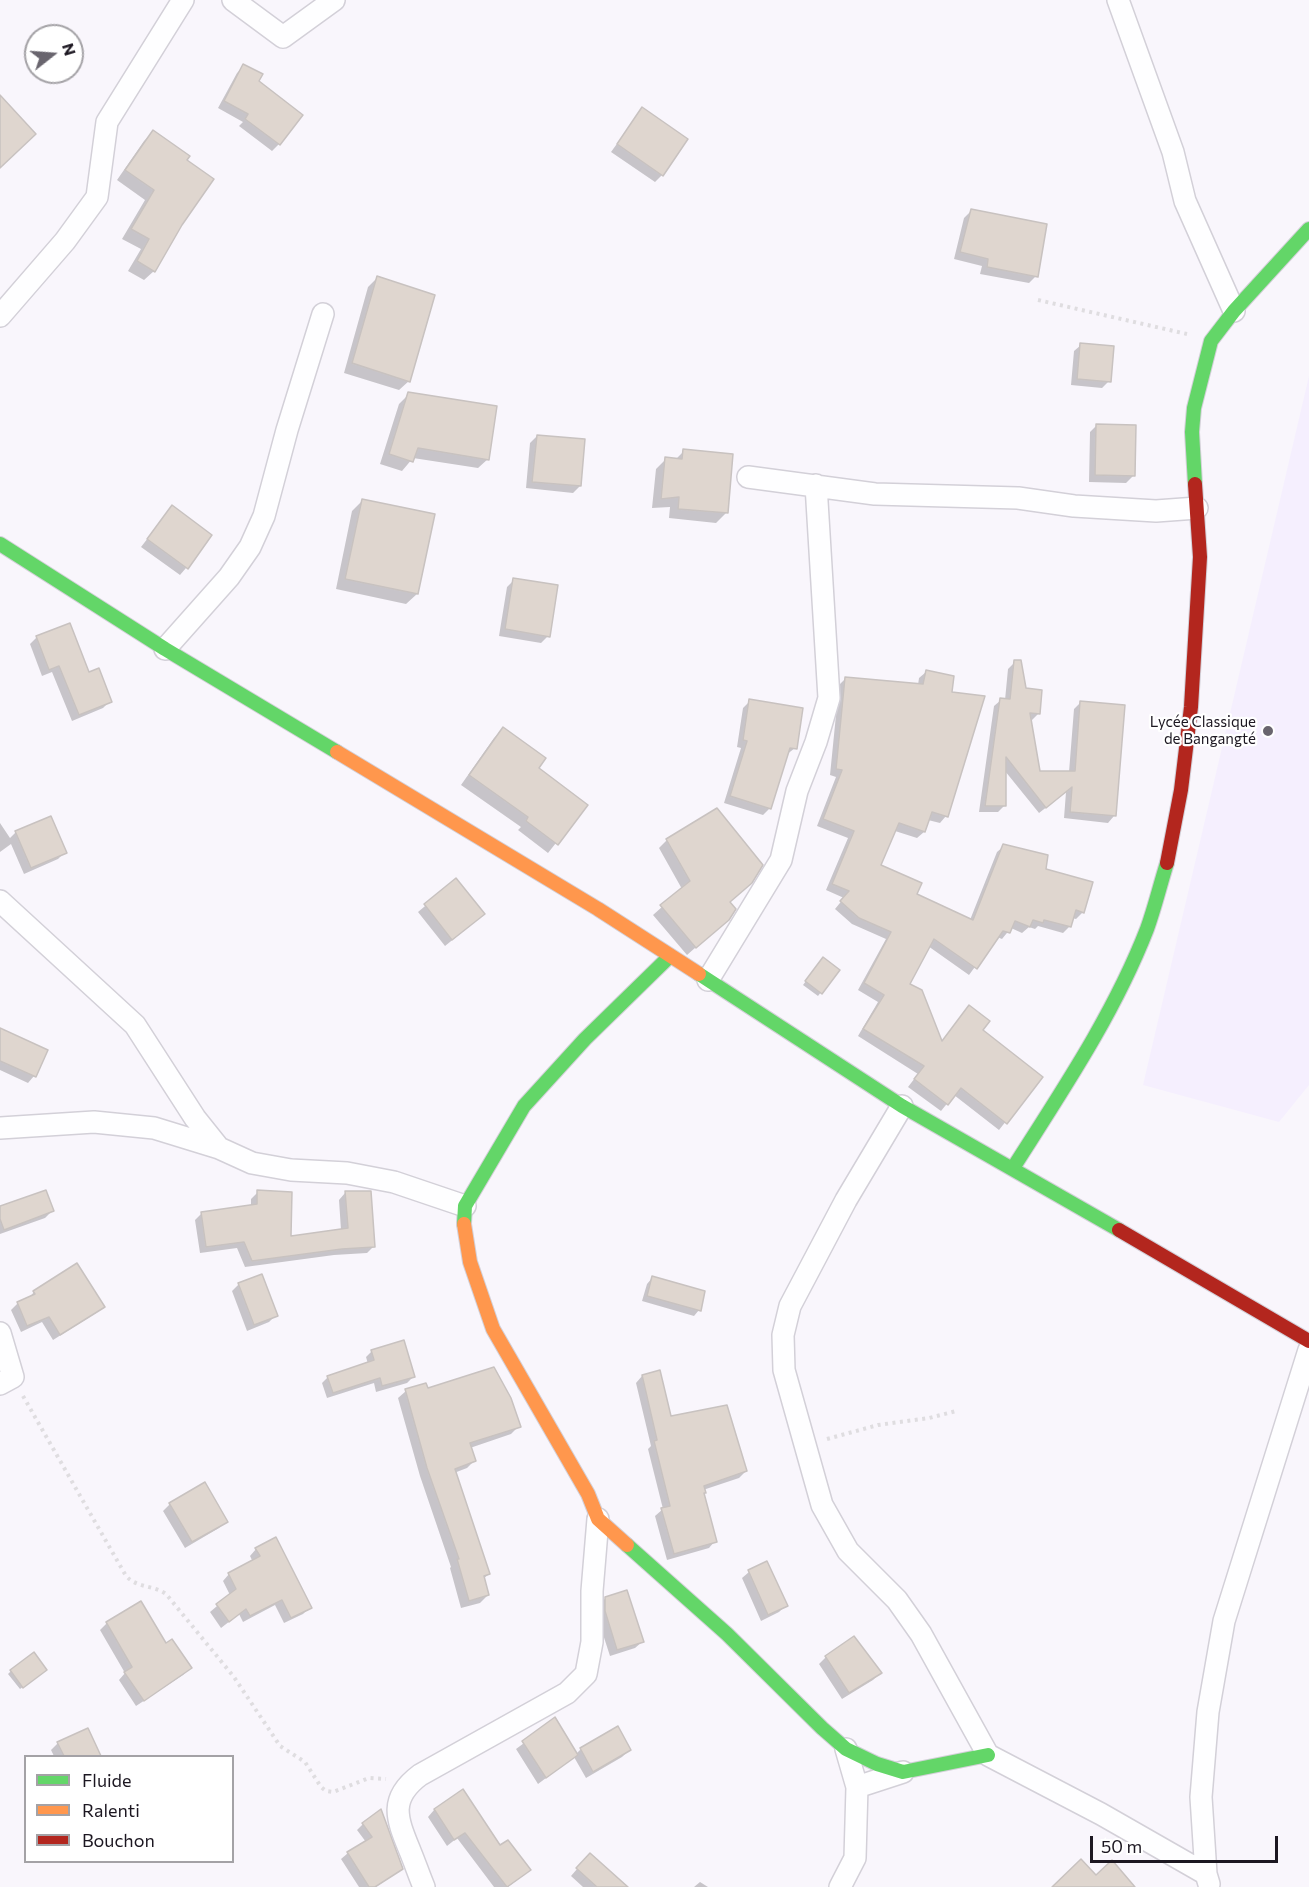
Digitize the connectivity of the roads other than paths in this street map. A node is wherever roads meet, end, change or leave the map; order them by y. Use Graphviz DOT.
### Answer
graph roads {
  1 [pos="183,0"];
  2 [pos="233,0"];
  3 [pos="334,0"];
  4 [pos="1118,0"];
  5 [pos="1309,229"];
  6 [pos="1234,311"];
  7 [pos="323,314"];
  8 [pos="0,316"];
  9 [pos="748,477"];
  10 [pos="816,485"];
  11 [pos="1197,508"];
  12 [pos="0,544"];
  13 [pos="165,649"];
  14 [pos="0,901"];
  15 [pos="670,956"];
  16 [pos="708,980"];
  17 [pos="902,1106"];
  18 [pos="0,1128"];
  19 [pos="219,1148"];
  20 [pos="1013,1168"];
  21 [pos="465,1206"];
  22 [pos="0,1333"];
  23 [pos="1309,1341"];
  24 [pos="1309,1350"];
  25 [pos="6,1380"];
  26 [pos="598,1519"];
  27 [pos="846,1749"];
  28 [pos="988,1755"];
  29 [pos="903,1772"];
  30 [pos="857,1787"];
  31 [pos="1208,1881"];
  32 [pos="424,1887"];
  33 [pos="840,1887"];
  1 -- 8 [label="street"];
  2 -- 3 [label="street"];
  4 -- 6 [label="street"];
  5 -- 6 [label="street"];
  6 -- 11 [label="street"];
  7 -- 13 [label="street"];
  9 -- 10 [label="street"];
  10 -- 11 [label="street"];
  10 -- 16 [label="street"];
  11 -- 20 [label="street"];
  12 -- 13 [label="street"];
  13 -- 15 [label="street"];
  14 -- 19 [label="street"];
  15 -- 16 [label="street"];
  15 -- 21 [label="street"];
  16 -- 17 [label="street"];
  17 -- 20 [label="street"];
  17 -- 28 [label="street"];
  18 -- 19 [label="street"];
  19 -- 21 [label="street"];
  20 -- 23 [label="street"];
  21 -- 26 [label="street"];
  22 -- 25 [label="street"];
  24 -- 31 [label="street"];
  26 -- 27 [label="street"];
  26 -- 32 [label="street"];
  27 -- 29 [label="street"];
  27 -- 30 [label="street"];
  28 -- 29 [label="street"];
  28 -- 31 [label="street"];
  29 -- 30 [label="street"];
  30 -- 33 [label="street"];
}
